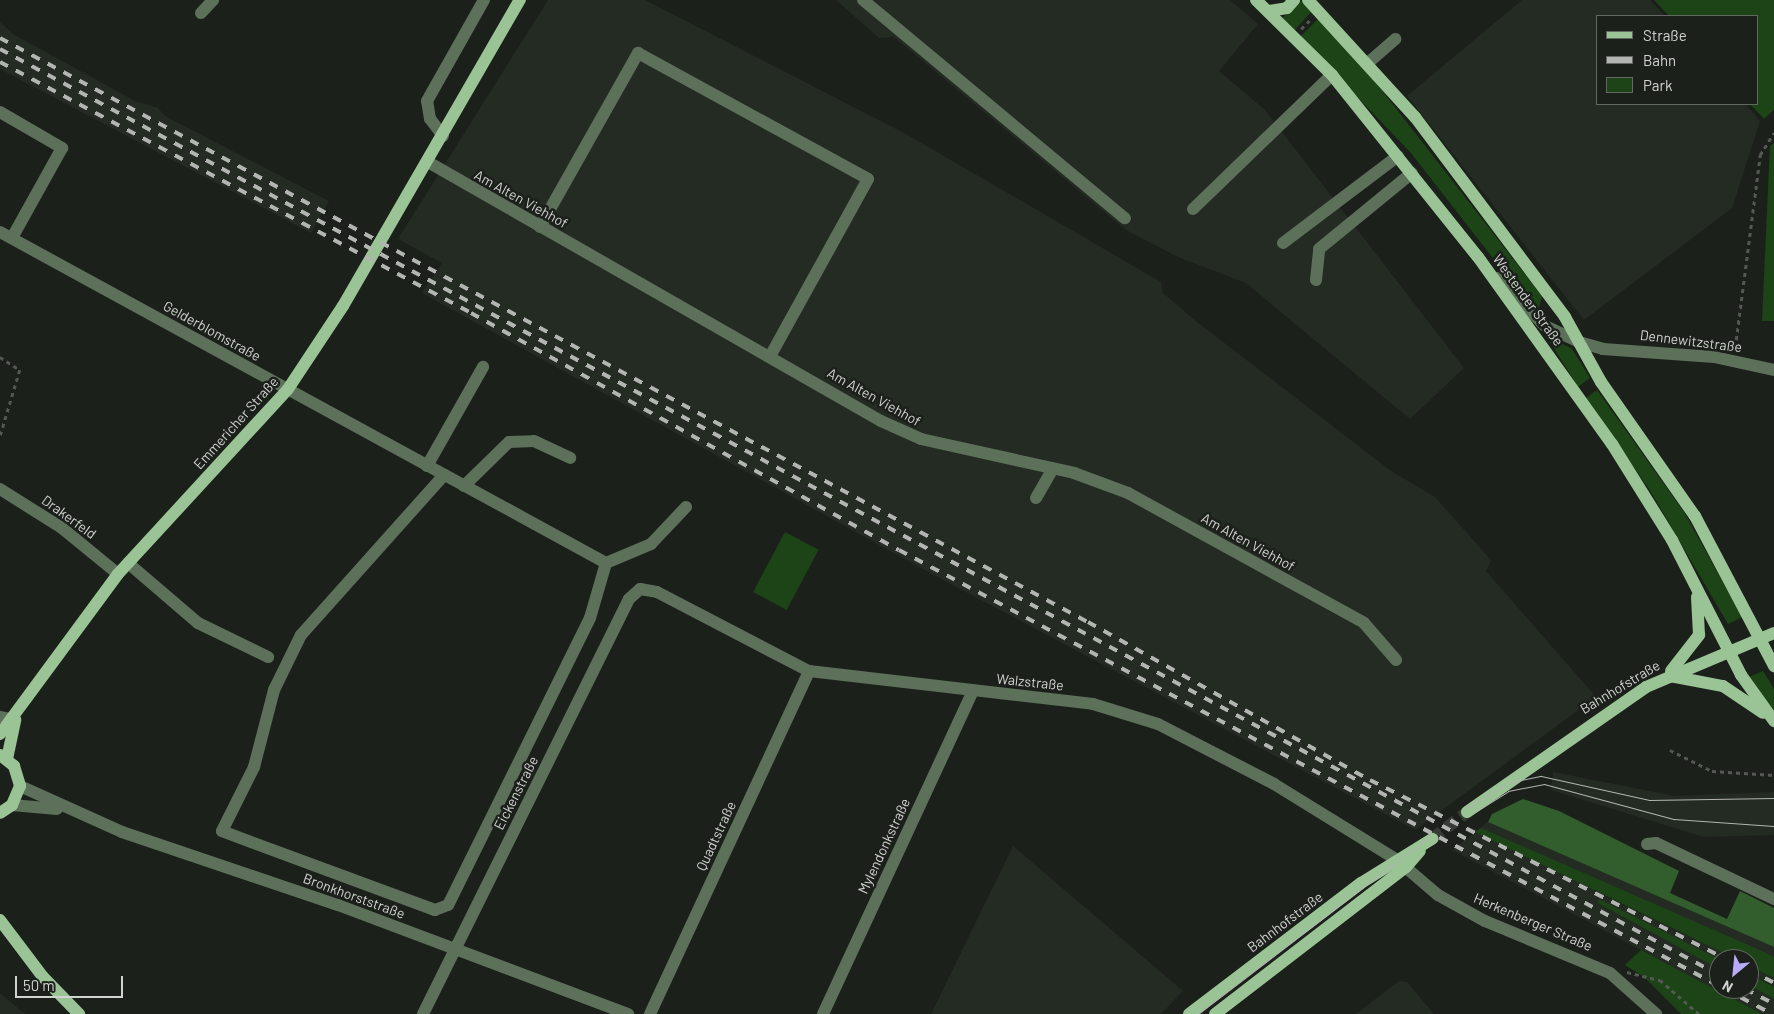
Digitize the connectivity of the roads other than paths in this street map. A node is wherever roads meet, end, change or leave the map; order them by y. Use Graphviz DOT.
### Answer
graph roads {
  1 [pos="213,0"];
  2 [pos="484,0"];
  3 [pos="520,0"];
  4 [pos="862,0"];
  5 [pos="1256,0"];
  6 [pos="1294,0"];
  7 [pos="1308,0"];
  8 [pos="1269,11"];
  9 [pos="201,13"];
  10 [pos="1395,39"];
  11 [pos="1369,62"];
  12 [pos="1332,75"];
  13 [pos="0,112"];
  14 [pos="443,136"];
  15 [pos="1398,156"];
  16 [pos="428,162"];
  17 [pos="1412,173"];
  18 [pos="1193,209"];
  19 [pos="1125,218"];
  20 [pos="540,227"];
  21 [pos="0,232"];
  22 [pos="12,238"];
  23 [pos="1283,243"];
  24 [pos="1478,257"];
  25 [pos="1316,280"];
  26 [pos="1579,342"];
  27 [pos="1603,349"];
  28 [pos="771,355"];
  29 [pos="1591,365"];
  30 [pos="483,368"];
  31 [pos="1774,370"];
  32 [pos="288,390"];
  33 [pos="570,458"];
  34 [pos="427,466"];
  35 [pos="1053,469"];
  36 [pos="444,475"];
  37 [pos="464,486"];
  38 [pos="0,489"];
  39 [pos="1036,498"];
  40 [pos="686,507"];
  41 [pos="606,562"];
  42 [pos="128,563"];
  43 [pos="118,574"];
  44 [pos="640,589"];
  45 [pos="1696,590"];
  46 [pos="1774,633"];
  47 [pos="1761,638"];
  48 [pos="1730,651"];
  49 [pos="268,657"];
  50 [pos="1396,660"];
  51 [pos="1774,666"];
  52 [pos="809,671"];
  53 [pos="1665,676"];
  54 [pos="973,691"];
  55 [pos="19,707"];
  56 [pos="5,718"];
  57 [pos="1772,719"];
  58 [pos="0,734"];
  59 [pos="4,757"];
  60 [pos="20,786"];
  61 [pos="12,805"];
  62 [pos="69,811"];
  63 [pos="1467,812"];
  64 [pos="0,813"];
  65 [pos="1430,840"];
  66 [pos="1646,844"];
  67 [pos="1402,864"];
  68 [pos="1774,899"];
  69 [pos="0,920"];
  70 [pos="455,948"];
  71 [pos="78,1014"];
  72 [pos="423,1014"];
  73 [pos="628,1014"];
  74 [pos="650,1014"];
  75 [pos="823,1014"];
  76 [pos="1189,1014"];
  77 [pos="1215,1014"];
  78 [pos="1656,1014"];
  1 -- 9 [label="street"];
  2 -- 14 [label="street"];
  3 -- 14 [label="main road, Emmericher Straße"];
  4 -- 19 [label="street"];
  5 -- 8 [label="main road, Westender Straße"];
  6 -- 8 [label="main road"];
  7 -- 11 [label="main road, Westender Straße"];
  8 -- 12 [label="main road, Westender Straße"];
  10 -- 11 [label="street"];
  11 -- 26 [label="main road, Westender Straße"];
  12 -- 15 [label="main road, Westender Straße"];
  12 -- 18 [label="street"];
  13 -- 22 [label="street"];
  14 -- 16 [label="main road, Emmericher Straße"];
  15 -- 17 [label="main road, Westender Straße"];
  15 -- 23 [label="street"];
  16 -- 20 [label="street, Am Alten Viehhof"];
  16 -- 32 [label="main road, Emmericher Straße"];
  17 -- 24 [label="main road, Westender Straße"];
  17 -- 25 [label="street"];
  20 -- 28 [label="street, Am Alten Viehhof"];
  20 -- 28 [label="street"];
  21 -- 22 [label="street, Gelderblomstraße"];
  22 -- 32 [label="street, Gelderblomstraße"];
  24 -- 26 [label="street, Dennewitzstraße"];
  24 -- 45 [label="main road, Westender Straße"];
  26 -- 27 [label="street, Dennewitzstraße"];
  26 -- 29 [label="main road, Westender Straße"];
  27 -- 29 [label="street"];
  27 -- 31 [label="street, Dennewitzstraße"];
  28 -- 35 [label="street, Am Alten Viehhof"];
  29 -- 47 [label="main road, Westender Straße"];
  30 -- 34 [label="street"];
  32 -- 34 [label="street, Gelderblomstraße"];
  32 -- 42 [label="main road, Emmericher Straße"];
  33 -- 37 [label="street"];
  34 -- 36 [label="street, Gelderblomstraße"];
  35 -- 39 [label="street"];
  35 -- 50 [label="street, Am Alten Viehhof"];
  36 -- 37 [label="street, Gelderblomstraße"];
  36 -- 41 [label="street"];
  37 -- 41 [label="street, Gelderblomstraße"];
  38 -- 43 [label="street, Drakerfeld"];
  40 -- 41 [label="street"];
  42 -- 43 [label="main road, Emmericher Straße"];
  42 -- 49 [label="street"];
  43 -- 55 [label="main road, Emmericher Straße"];
  44 -- 52 [label="street, Walzstraße"];
  44 -- 70 [label="street, Eickenstraße"];
  45 -- 48 [label="main road, Westender Straße"];
  45 -- 53 [label="main road"];
  46 -- 47 [label="main road, Bahnhofstraße"];
  47 -- 48 [label="main road, Bahnhofstraße"];
  47 -- 51 [label="main road, Westender Straße"];
  48 -- 53 [label="main road, Bahnhofstraße"];
  48 -- 57 [label="main road, Westender Straße"];
  52 -- 54 [label="street, Walzstraße"];
  52 -- 74 [label="street, Quadtstraße"];
  53 -- 57 [label="main road"];
  53 -- 63 [label="main road, Bahnhofstraße"];
  54 -- 67 [label="street, Walzstraße"];
  54 -- 75 [label="street, Mylendonkstraße"];
  55 -- 56 [label="main road, Emmericher Straße"];
  55 -- 59 [label="main road, Emmericher Straße"];
  56 -- 58 [label="main road, Emmericher Straße"];
  59 -- 60 [label="main road"];
  60 -- 61 [label="main road"];
  60 -- 62 [label="street, Bronkhorststraße"];
  61 -- 62 [label="street, Bronkhorststraße"];
  61 -- 64 [label="main road"];
  62 -- 70 [label="street, Bronkhorststraße"];
  65 -- 67 [label="main road, Bahnhofstraße"];
  66 -- 68 [label="street"];
  67 -- 76 [label="main road, Bahnhofstraße"];
  67 -- 77 [label="main road, Bahnhofstraße"];
  67 -- 78 [label="street, Herkenberger Straße"];
  69 -- 71 [label="main road"];
  70 -- 72 [label="street, Eickenstraße"];
  70 -- 73 [label="street, Bronkhorststraße"];
}
